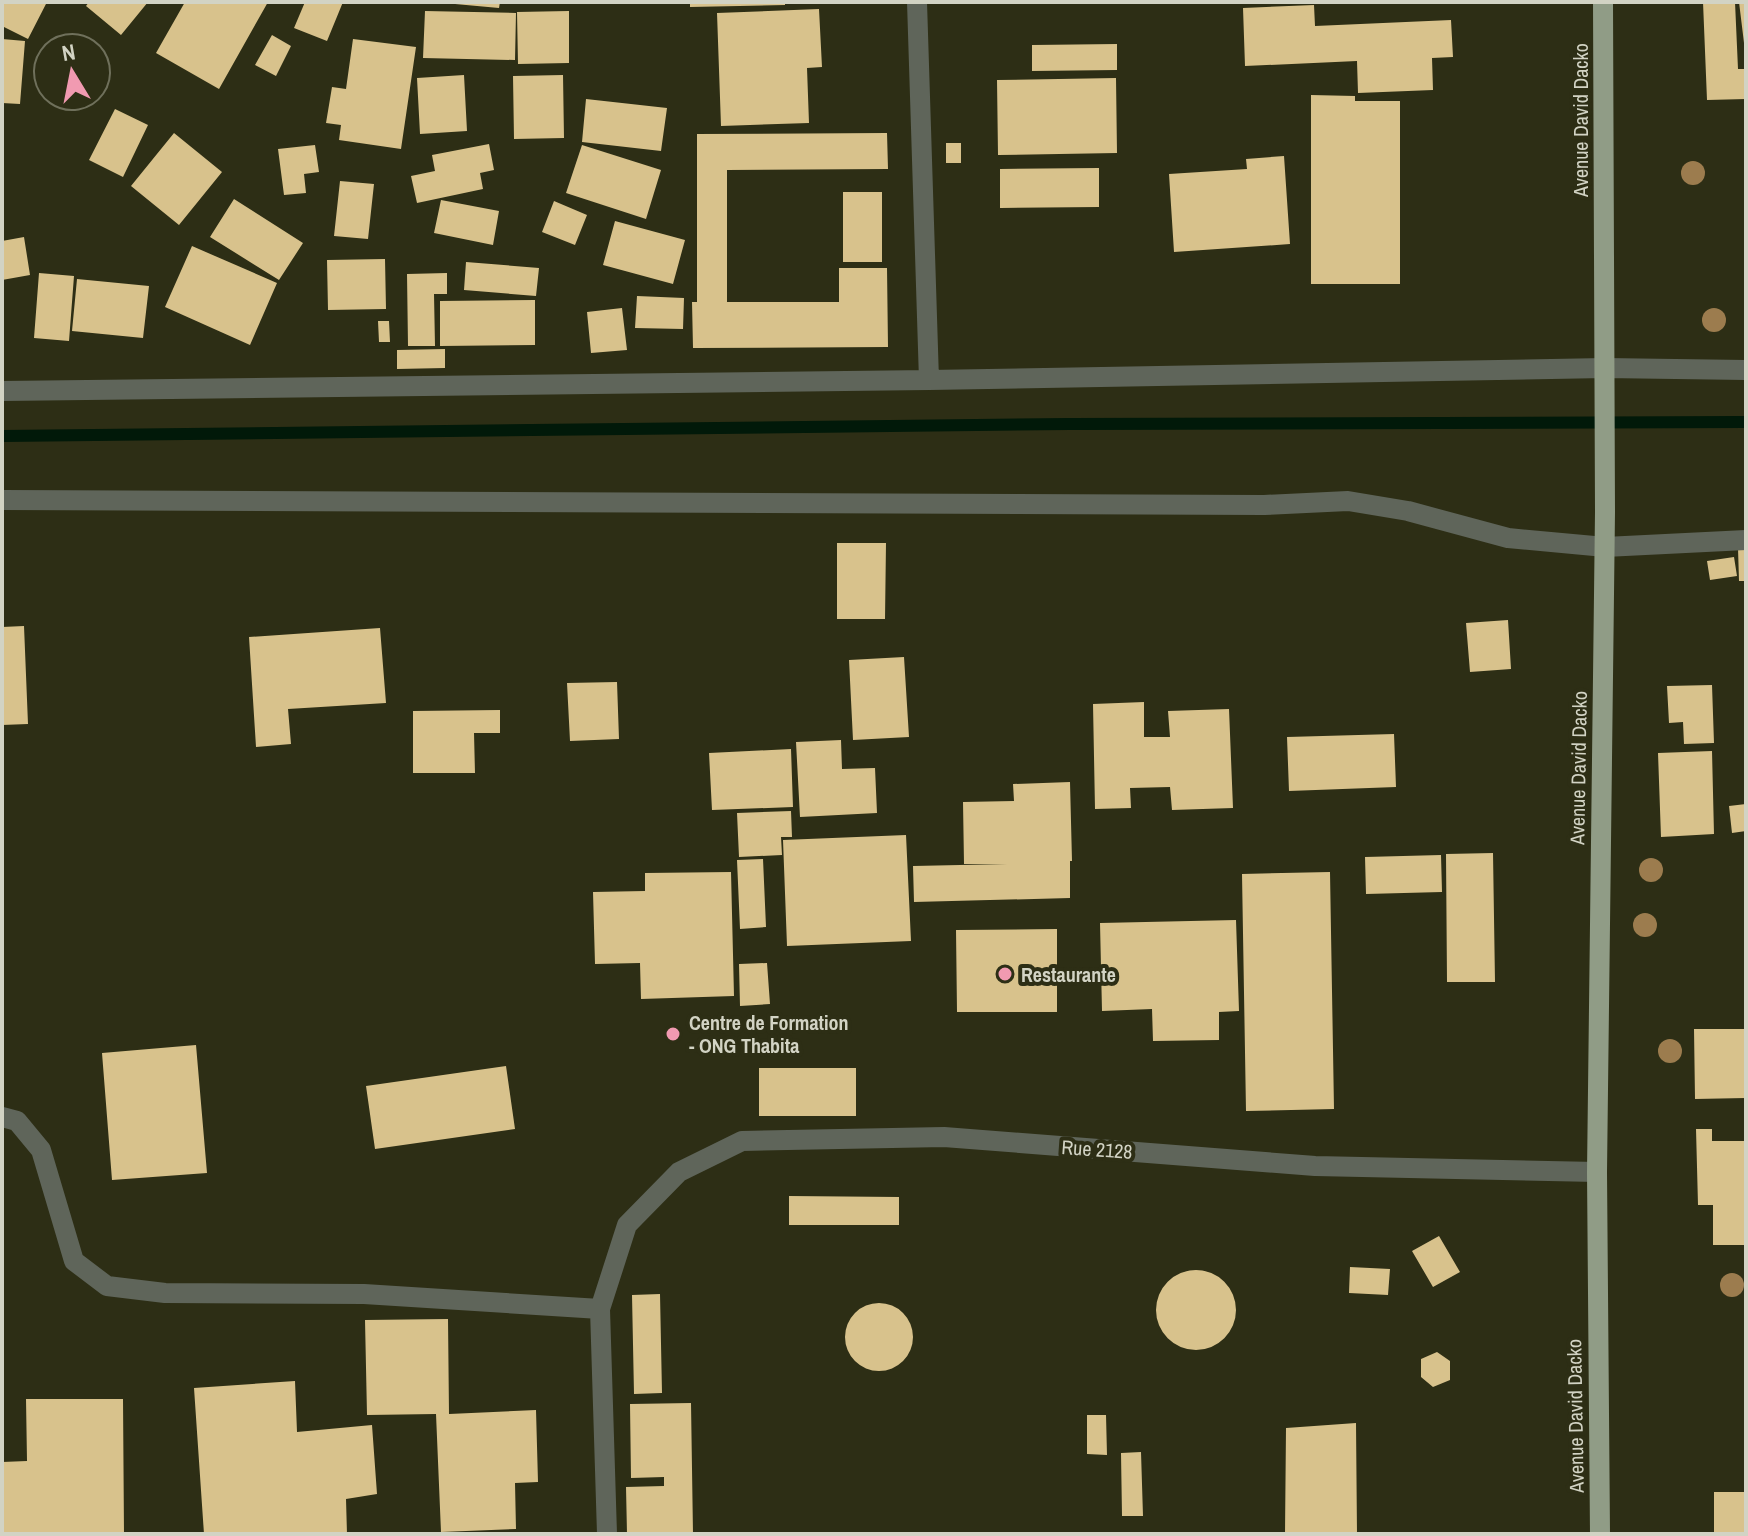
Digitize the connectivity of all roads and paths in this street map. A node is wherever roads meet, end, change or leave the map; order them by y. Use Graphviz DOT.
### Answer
graph roads {
  1 [pos="917,2"];
  2 [pos="1603,2"];
  3 [pos="1746,370"];
  4 [pos="1604,376"];
  5 [pos="929,380"];
  6 [pos="2,391"];
  7 [pos="2,500"];
  8 [pos="1746,540"];
  9 [pos="1605,547"];
  10 [pos="2,1117"];
  11 [pos="1597,1172"];
  12 [pos="600,1309"];
  13 [pos="607,1534"];
  14 [pos="1600,1534"];
  1 -- 5 [label="street"];
  2 -- 4 [label="main road, Avenue David Dacko"];
  3 -- 4 [label="street"];
  4 -- 5 [label="street"];
  4 -- 9 [label="main road, Avenue David Dacko"];
  5 -- 6 [label="street"];
  7 -- 9 [label="street"];
  8 -- 9 [label="street"];
  9 -- 11 [label="main road, Avenue David Dacko"];
  10 -- 12 [label="street"];
  11 -- 12 [label="street, Rue 2128"];
  11 -- 14 [label="main road, Avenue David Dacko"];
  12 -- 13 [label="street"];
}
